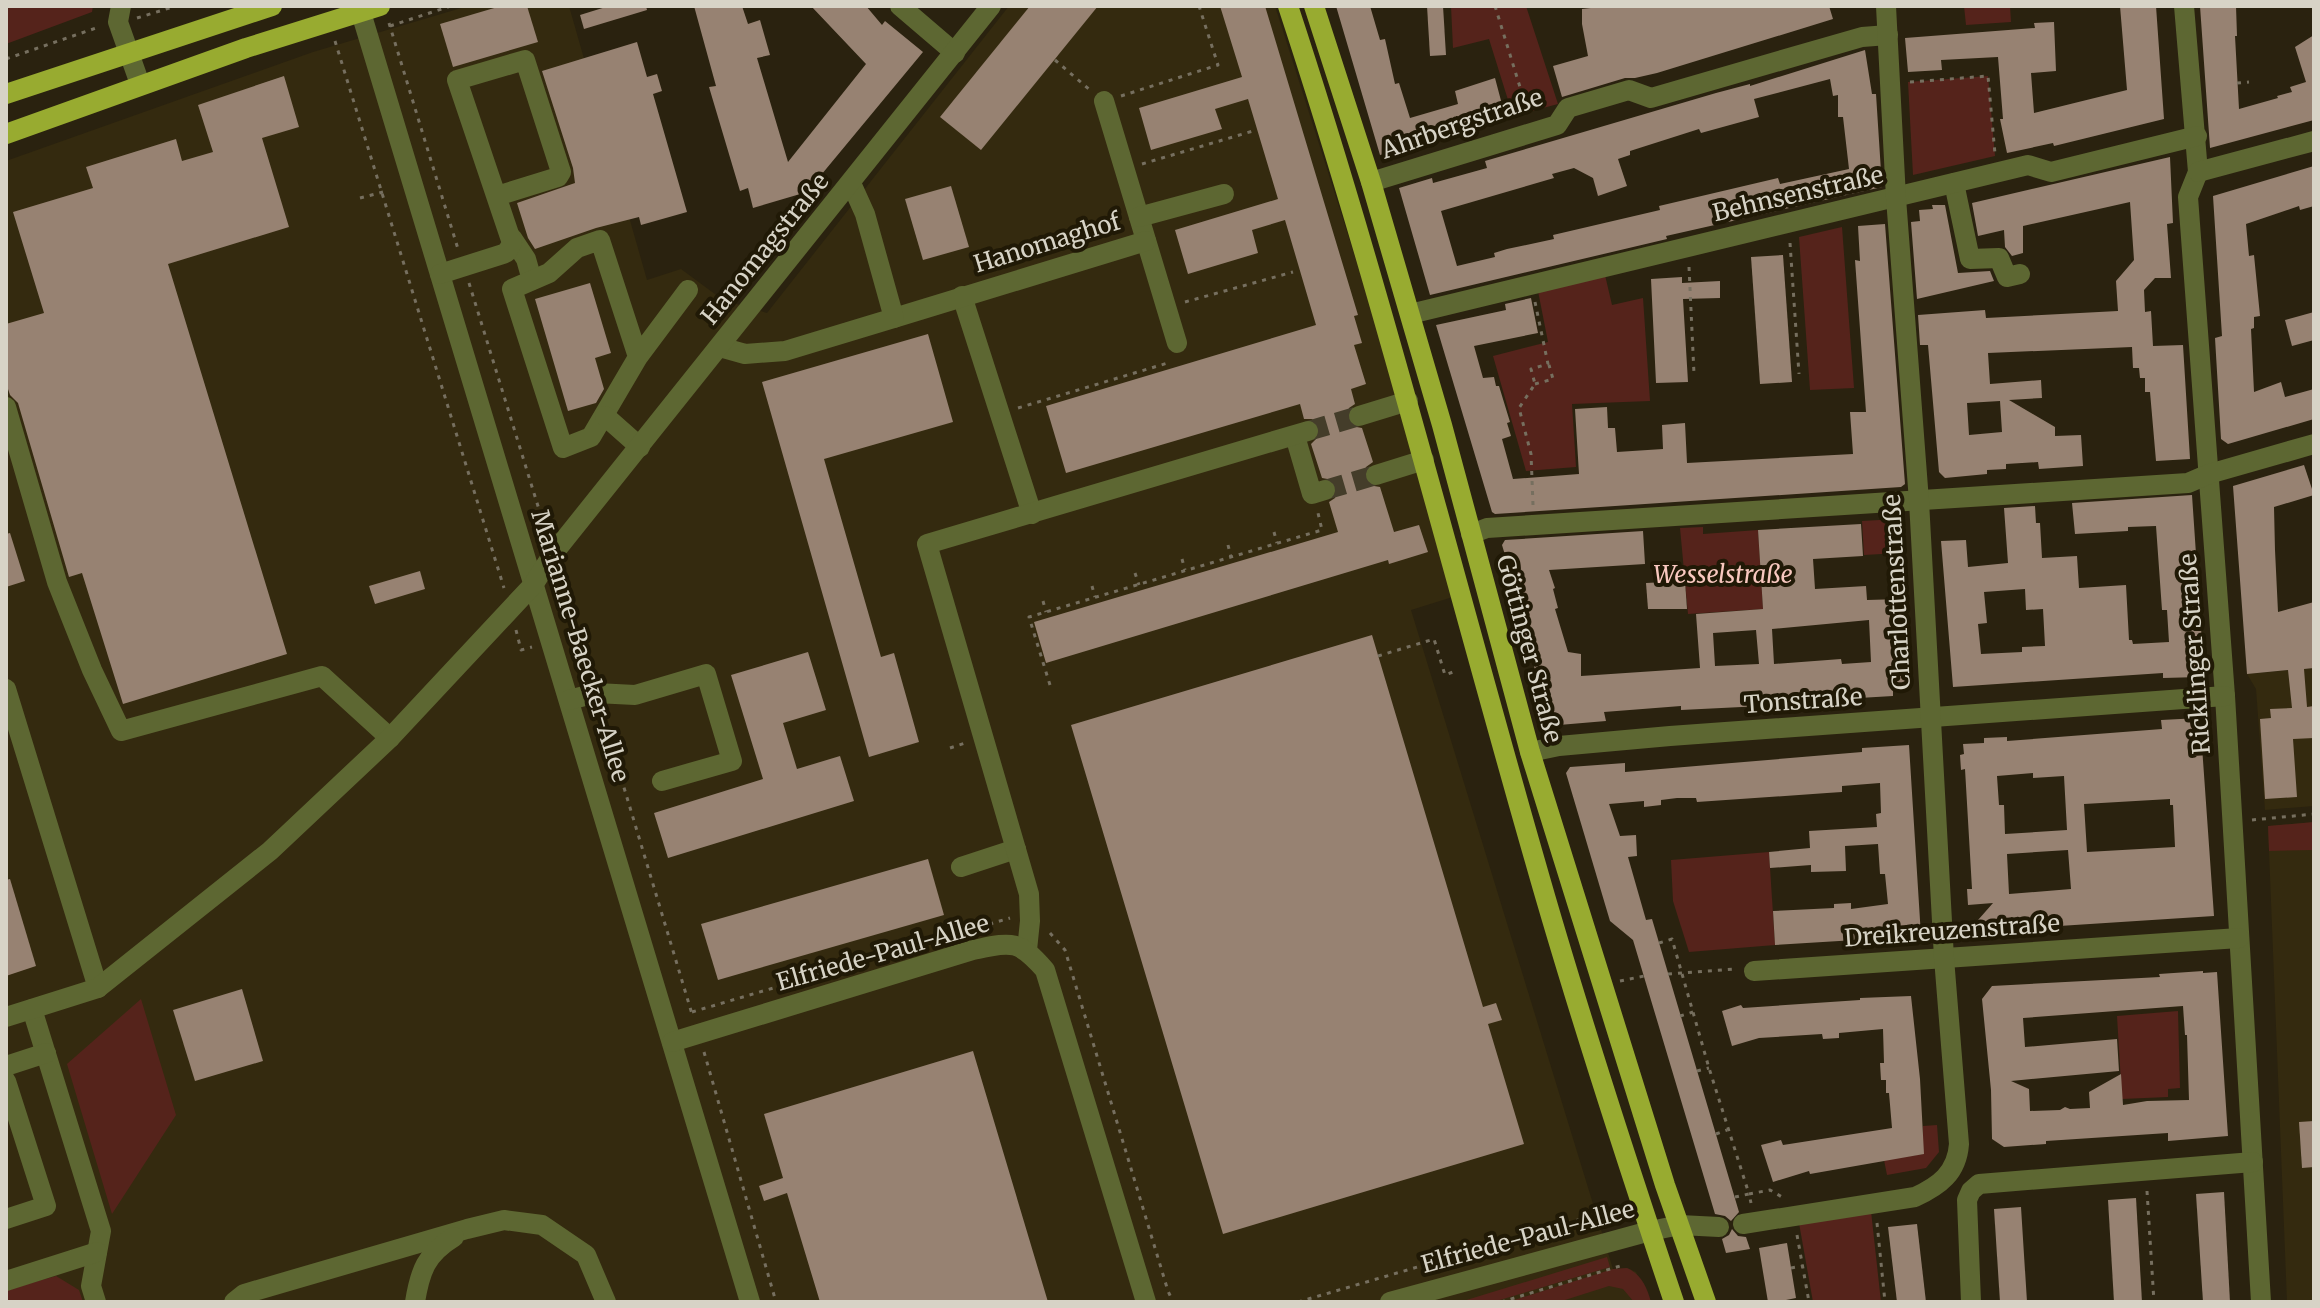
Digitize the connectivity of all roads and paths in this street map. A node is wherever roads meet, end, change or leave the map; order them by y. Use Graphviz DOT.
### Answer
graph roads {
  1 [pos="176,6"];
  2 [pos="272,6"];
  3 [pos="451,6"];
  4 [pos="900,6"];
  5 [pos="991,6"];
  6 [pos="1199,6"];
  7 [pos="1288,6"];
  8 [pos="1314,6"];
  9 [pos="1495,6"];
  10 [pos="1886,6"];
  11 [pos="2184,6"];
  12 [pos="120,14"];
  13 [pos="367,14"];
  14 [pos="391,26"];
  15 [pos="1888,35"];
  16 [pos="129,52"];
  17 [pos="955,53"];
  18 [pos="6,59"];
  19 [pos="1055,60"];
  20 [pos="2249,82"];
  21 [pos="1890,83"];
  22 [pos="2237,83"];
  23 [pos="140,84"];
  24 [pos="6,94"];
  25 [pos="1104,101"];
  26 [pos="1253,131"];
  27 [pos="1533,132"];
  28 [pos="6,134"];
  29 [pos="2197,136"];
  30 [pos="2314,141"];
  31 [pos="1124,169"];
  32 [pos="2198,172"];
  33 [pos="1996,173"];
  34 [pos="1371,182"];
  35 [pos="851,183"];
  36 [pos="1954,183"];
  37 [pos="383,192"];
  38 [pos="1224,194"];
  39 [pos="497,196"];
  40 [pos="360,198"];
  41 [pos="1896,198"];
  42 [pos="1139,217"];
  43 [pos="1789,223"];
  44 [pos="512,238"];
  45 [pos="1146,241"];
  46 [pos="1688,247"];
  47 [pos="463,267"];
  48 [pos="1293,272"];
  49 [pos="440,274"];
  50 [pos="2020,274"];
  51 [pos="532,280"];
  52 [pos="1531,285"];
  53 [pos="688,290"];
  54 [pos="962,296"];
  55 [pos="1166,308"];
  56 [pos="1410,314"];
  57 [pos="894,318"];
  58 [pos="1177,343"];
  59 [pos="720,347"];
  60 [pos="638,357"];
  61 [pos="1548,364"];
  62 [pos="1694,374"];
  63 [pos="1799,374"];
  64 [pos="1535,384"];
  65 [pos="1408,401"];
  66 [pos="6,407"];
  67 [pos="998,414"];
  68 [pos="605,416"];
  69 [pos="1359,416"];
  70 [pos="2314,444"];
  71 [pos="640,447"];
  72 [pos="1424,460"];
  73 [pos="2209,474"];
  74 [pos="1376,475"];
  75 [pos="1319,492"];
  76 [pos="1919,501"];
  77 [pos="1032,514"];
  78 [pos="1533,525"];
  79 [pos="1274,532"];
  80 [pos="1471,534"];
  81 [pos="1277,543"];
  82 [pos="1228,545"];
  83 [pos="553,554"];
  84 [pos="1231,557"];
  85 [pos="1182,559"];
  86 [pos="1185,570"];
  87 [pos="1135,573"];
  88 [pos="533,585"];
  89 [pos="1139,585"];
  90 [pos="1092,586"];
  91 [pos="1095,597"];
  92 [pos="1043,601"];
  93 [pos="511,608"];
  94 [pos="1046,612"];
  95 [pos="521,650"];
  96 [pos="1378,656"];
  97 [pos="1453,672"];
  98 [pos="1050,685"];
  99 [pos="6,689"];
  100 [pos="596,693"];
  101 [pos="2225,696"];
  102 [pos="569,700"];
  103 [pos="1929,719"];
  104 [pos="390,738"];
  105 [pos="1530,752"];
  106 [pos="662,781"];
  107 [pos="2314,814"];
  108 [pos="2232,822"];
  109 [pos="1016,849"];
  110 [pos="961,867"];
  111 [pos="1030,921"];
  112 [pos="2239,938"];
  113 [pos="1659,943"];
  114 [pos="1027,950"];
  115 [pos="1944,958"];
  116 [pos="1754,971"];
  117 [pos="1668,974"];
  118 [pos="1682,974"];
  119 [pos="1644,976"];
  120 [pos="1621,980"];
  121 [pos="98,988"];
  122 [pos="32,1009"];
  123 [pos="692,1012"];
  124 [pos="1693,1012"];
  125 [pos="1680,1016"];
  126 [pos="6,1017"];
  127 [pos="698,1033"];
  128 [pos="672,1042"];
  129 [pos="46,1053"];
  130 [pos="6,1066"];
  131 [pos="1709,1068"];
  132 [pos="1697,1071"];
  133 [pos="6,1081"];
  134 [pos="1729,1129"];
  135 [pos="1716,1134"];
  136 [pos="2253,1162"];
  137 [pos="2146,1171"];
  138 [pos="1770,1190"];
  139 [pos="1639,1194"];
  140 [pos="1749,1194"];
  141 [pos="1735,1197"];
  142 [pos="1751,1200"];
  143 [pos="1875,1203"];
  144 [pos="1794,1216"];
  145 [pos="6,1219"];
  146 [pos="1743,1224"];
  147 [pos="1680,1225"];
  148 [pos="1719,1227"];
  149 [pos="467,1229"];
  150 [pos="1650,1231"];
  151 [pos="97,1252"];
  152 [pos="1620,1266"];
  153 [pos="1803,1266"];
  154 [pos="1791,1268"];
  155 [pos="6,1281"];
  156 [pos="96,1302"];
  157 [pos="234,1302"];
  158 [pos="415,1302"];
  159 [pos="606,1302"];
  160 [pos="750,1302"];
  161 [pos="776,1302"];
  162 [pos="1146,1302"];
  163 [pos="1173,1302"];
  164 [pos="1298,1302"];
  165 [pos="1390,1302"];
  166 [pos="1501,1302"];
  167 [pos="1674,1302"];
  168 [pos="1706,1302"];
  169 [pos="1809,1302"];
  170 [pos="1885,1302"];
  171 [pos="1971,1302"];
  172 [pos="2154,1302"];
  173 [pos="2261,1302"];
  1 -- 12 [label="path"];
  2 -- 16 [label="main road"];
  3 -- 14 [label="path"];
  4 -- 17 [label="street"];
  5 -- 17 [label="street, Hanomagstraße"];
  6 -- 25 [label="path"];
  7 -- 65 [label="main road, Göttinger Straße"];
  8 -- 34 [label="main road, Göttinger Straße"];
  9 -- 27 [label="path"];
  10 -- 15 [label="street, Charlottenstraße"];
  11 -- 29 [label="street, Ricklinger Straße"];
  12 -- 16 [label="street"];
  12 -- 18 [label="path"];
  13 -- 14 [label="path"];
  13 -- 23 [label="main road"];
  13 -- 37 [label="path"];
  13 -- 49 [label="street, Marianne-Baecker-Allee"];
  14 -- 47 [label="path"];
  15 -- 21 [label="street, Charlottenstraße"];
  15 -- 27 [label="street, Ahrbergstraße"];
  16 -- 23 [label="street"];
  16 -- 24 [label="main road"];
  17 -- 35 [label="street, Hanomagstraße"];
  19 -- 25 [label="path"];
  20 -- 22 [label="path"];
  21 -- 33 [label="path"];
  21 -- 41 [label="street, Charlottenstraße"];
  23 -- 28 [label="main road"];
  25 -- 31 [label="street, Hanomaghof"];
  26 -- 31 [label="path"];
  27 -- 34 [label="street, Ahrbergstraße"];
  29 -- 32 [label="street, Ricklinger Straße"];
  29 -- 33 [label="street, Behnsenstraße"];
  30 -- 32 [label="street"];
  31 -- 42 [label="street, Hanomaghof"];
  32 -- 73 [label="street, Ricklinger Straße"];
  33 -- 36 [label="street, Behnsenstraße"];
  34 -- 56 [label="main road, Göttinger Straße"];
  35 -- 57 [label="street, Hanomagstraße"];
  35 -- 59 [label="street, Hanomagstraße"];
  36 -- 41 [label="street, Behnsenstraße"];
  36 -- 50 [label="street"];
  37 -- 40 [label="path"];
  37 -- 93 [label="path"];
  38 -- 42 [label="street"];
  39 -- 39 [label="street"];
  39 -- 44 [label="street"];
  41 -- 43 [label="street, Behnsenstraße"];
  41 -- 76 [label="street, Charlottenstraße"];
  42 -- 45 [label="street, Hanomaghof"];
  43 -- 46 [label="street, Behnsenstraße"];
  43 -- 63 [label="path"];
  44 -- 47 [label="street"];
  44 -- 51 [label="street"];
  45 -- 54 [label="street, Hanomaghof"];
  45 -- 55 [label="street, Hanomaghof"];
  46 -- 52 [label="street, Behnsenstraße"];
  46 -- 62 [label="path"];
  47 -- 49 [label="street"];
  47 -- 83 [label="path"];
  48 -- 55 [label="path"];
  49 -- 88 [label="street, Marianne-Baecker-Allee"];
  51 -- 60 [label="street"];
  51 -- 68 [label="street"];
  52 -- 56 [label="street, Behnsenstraße"];
  52 -- 61 [label="path"];
  53 -- 60 [label="street"];
  54 -- 57 [label="street, Hanomaghof"];
  54 -- 67 [label="street, Hanomaghof"];
  55 -- 58 [label="street, Hanomaghof"];
  56 -- 80 [label="main road, Göttinger Straße"];
  57 -- 59 [label="street, Hanomagstraße"];
  58 -- 67 [label="path"];
  59 -- 71 [label="street, Hanomagstraße"];
  60 -- 68 [label="street"];
  61 -- 64 [label="path"];
  61 -- 64 [label="path"];
  64 -- 78 [label="path"];
  65 -- 69 [label="street"];
  65 -- 72 [label="main road, Göttinger Straße"];
  66 -- 104 [label="street"];
  67 -- 77 [label="street, Hanomaghof"];
  68 -- 71 [label="street"];
  70 -- 73 [label="street"];
  71 -- 83 [label="street, Hanomagstraße"];
  72 -- 74 [label="street"];
  72 -- 139 [label="main road, Göttinger Straße"];
  73 -- 76 [label="street"];
  73 -- 101 [label="street, Ricklinger Straße"];
  75 -- 77 [label="street"];
  75 -- 81 [label="path"];
  76 -- 78 [label="street"];
  76 -- 103 [label="street, Charlottenstraße"];
  77 -- 109 [label="street"];
  78 -- 80 [label="street"];
  79 -- 81 [label="path"];
  80 -- 105 [label="main road, Göttinger Straße"];
  81 -- 84 [label="path"];
  82 -- 84 [label="path"];
  83 -- 88 [label="street, Hanomagstraße"];
  83 -- 100 [label="path"];
  84 -- 86 [label="path"];
  85 -- 86 [label="path"];
  86 -- 89 [label="path"];
  87 -- 89 [label="path"];
  88 -- 93 [label="street, Hanomagstraße"];
  88 -- 102 [label="street, Marianne-Baecker-Allee"];
  89 -- 91 [label="path"];
  90 -- 91 [label="path"];
  91 -- 94 [label="path"];
  92 -- 94 [label="path"];
  93 -- 95 [label="path"];
  93 -- 104 [label="street, Hanomagstraße"];
  94 -- 98 [label="path"];
  96 -- 97 [label="path"];
  99 -- 121 [label="street"];
  100 -- 102 [label="street"];
  100 -- 106 [label="street"];
  100 -- 123 [label="path"];
  101 -- 103 [label="street, Tonstraße"];
  101 -- 108 [label="street, Ricklinger Straße"];
  102 -- 128 [label="street, Marianne-Baecker-Allee"];
  103 -- 105 [label="street, Tonstraße"];
  103 -- 115 [label="street, Charlottenstraße"];
  104 -- 121 [label="street, Hanomagstraße"];
  105 -- 147 [label="main road, Göttinger Straße"];
  107 -- 108 [label="path"];
  108 -- 112 [label="street, Ricklinger Straße"];
  109 -- 110 [label="street"];
  109 -- 111 [label="street"];
  111 -- 114 [label="street"];
  111 -- 123 [label="path"];
  111 -- 163 [label="path"];
  112 -- 115 [label="street, Dreikreuzenstraße"];
  112 -- 136 [label="street, Ricklinger Straße"];
  113 -- 118 [label="path"];
  114 -- 127 [label="street, Elfriede-Paul-Allee"];
  114 -- 162 [label="street"];
  115 -- 116 [label="street, Dreikreuzenstraße"];
  115 -- 143 [label="street, Charlottenstraße"];
  116 -- 118 [label="path"];
  117 -- 118 [label="path"];
  118 -- 124 [label="path"];
  119 -- 120 [label="path"];
  121 -- 122 [label="street"];
  122 -- 126 [label="street"];
  122 -- 129 [label="street"];
  123 -- 127 [label="path"];
  124 -- 125 [label="path"];
  124 -- 131 [label="path"];
  127 -- 128 [label="street, Elfriede-Paul-Allee"];
  127 -- 161 [label="path"];
  128 -- 160 [label="street, Marianne-Baecker-Allee"];
  129 -- 130 [label="street"];
  129 -- 151 [label="street"];
  131 -- 132 [label="path"];
  131 -- 134 [label="path"];
  133 -- 145 [label="street"];
  134 -- 135 [label="path"];
  134 -- 140 [label="path"];
  136 -- 137 [label="street"];
  136 -- 173 [label="street, Ricklinger Straße"];
  137 -- 171 [label="street"];
  137 -- 172 [label="path"];
  138 -- 140 [label="path"];
  139 -- 150 [label="main road, Göttinger Straße"];
  139 -- 164 [label="path"];
  140 -- 141 [label="path"];
  140 -- 142 [label="path"];
  143 -- 144 [label="street"];
  143 -- 170 [label="path"];
  144 -- 146 [label="street"];
  144 -- 153 [label="path"];
  147 -- 148 [label="street, Elfriede-Paul-Allee"];
  147 -- 150 [label="street, Elfriede-Paul-Allee"];
  147 -- 168 [label="main road, Göttinger Straße"];
  149 -- 157 [label="street"];
  149 -- 158 [label="street"];
  149 -- 159 [label="street"];
  150 -- 165 [label="street, Elfriede-Paul-Allee"];
  150 -- 167 [label="main road, Göttinger Straße"];
  151 -- 155 [label="street"];
  151 -- 156 [label="street"];
  152 -- 166 [label="path"];
  153 -- 154 [label="path"];
  153 -- 169 [label="path"];
}
